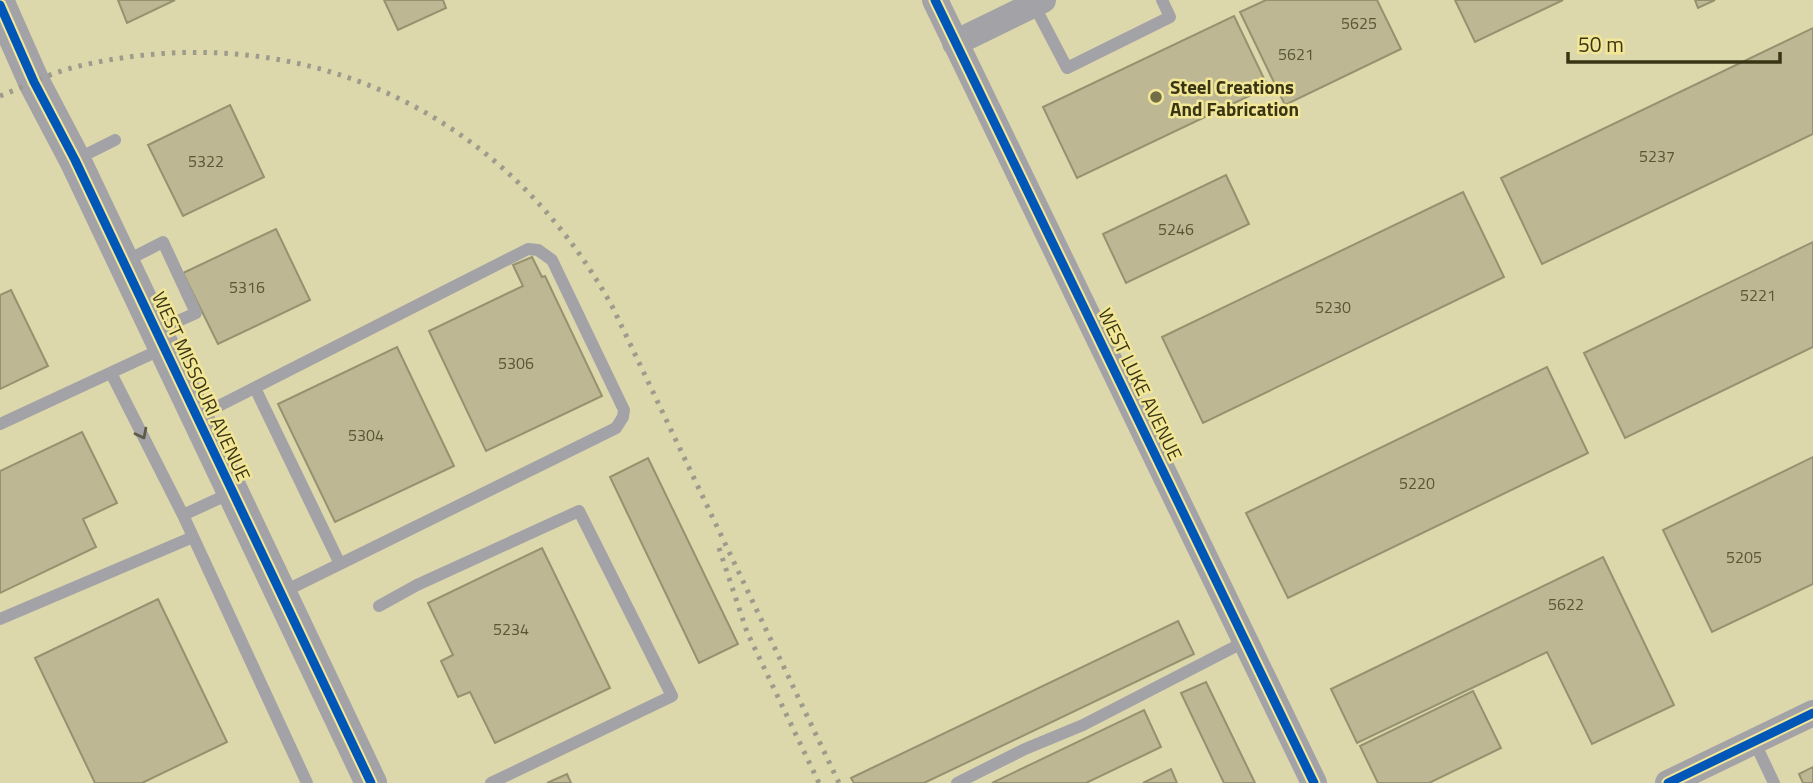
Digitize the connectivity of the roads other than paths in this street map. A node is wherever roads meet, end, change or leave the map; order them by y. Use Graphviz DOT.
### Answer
graph roads {
  1 [pos="934,0"];
  2 [pos="1162,0"];
  3 [pos="1039,2"];
  4 [pos="0,5"];
  5 [pos="955,43"];
  6 [pos="115,140"];
  7 [pos="75,160"];
  8 [pos="123,262"];
  9 [pos="160,340"];
  10 [pos="111,373"];
  11 [pos="255,388"];
  12 [pos="197,417"];
  13 [pos="0,424"];
  14 [pos="233,492"];
  15 [pos="183,515"];
  16 [pos="193,537"];
  17 [pos="340,564"];
  18 [pos="281,593"];
  19 [pos="379,606"];
  20 [pos="0,619"];
  21 [pos="1246,641"];
  22 [pos="1813,713"];
  23 [pos="1754,741"];
  24 [pos="307,783"];
  25 [pos="371,783"];
  26 [pos="491,783"];
  27 [pos="957,783"];
  28 [pos="1314,783"];
  29 [pos="1668,783"];
  30 [pos="1774,783"];
  1 -- 5 [label="street, WEST LUKE AVENUE"];
  2 -- 3 [label="lane"];
  3 -- 5 [label="street"];
  4 -- 7 [label="street, WEST MISSOURI AVENUE"];
  5 -- 21 [label="street, WEST LUKE AVENUE"];
  6 -- 7 [label="lane"];
  7 -- 8 [label="street, WEST MISSOURI AVENUE"];
  8 -- 9 [label="street, WEST MISSOURI AVENUE"];
  8 -- 9 [label="lane"];
  9 -- 10 [label="lane"];
  9 -- 12 [label="street, WEST MISSOURI AVENUE"];
  10 -- 13 [label="lane"];
  10 -- 15 [label="lane, one-way"];
  11 -- 12 [label="lane"];
  11 -- 17 [label="lane"];
  11 -- 17 [label="lane"];
  12 -- 14 [label="street, WEST MISSOURI AVENUE"];
  14 -- 15 [label="lane"];
  14 -- 18 [label="street, WEST MISSOURI AVENUE"];
  15 -- 16 [label="lane"];
  16 -- 20 [label="lane"];
  16 -- 24 [label="lane"];
  17 -- 18 [label="lane"];
  18 -- 25 [label="street, WEST MISSOURI AVENUE"];
  19 -- 26 [label="lane"];
  21 -- 27 [label="lane"];
  21 -- 28 [label="street, WEST LUKE AVENUE"];
  22 -- 23 [label="street"];
  23 -- 29 [label="street"];
  23 -- 30 [label="lane"];
}
